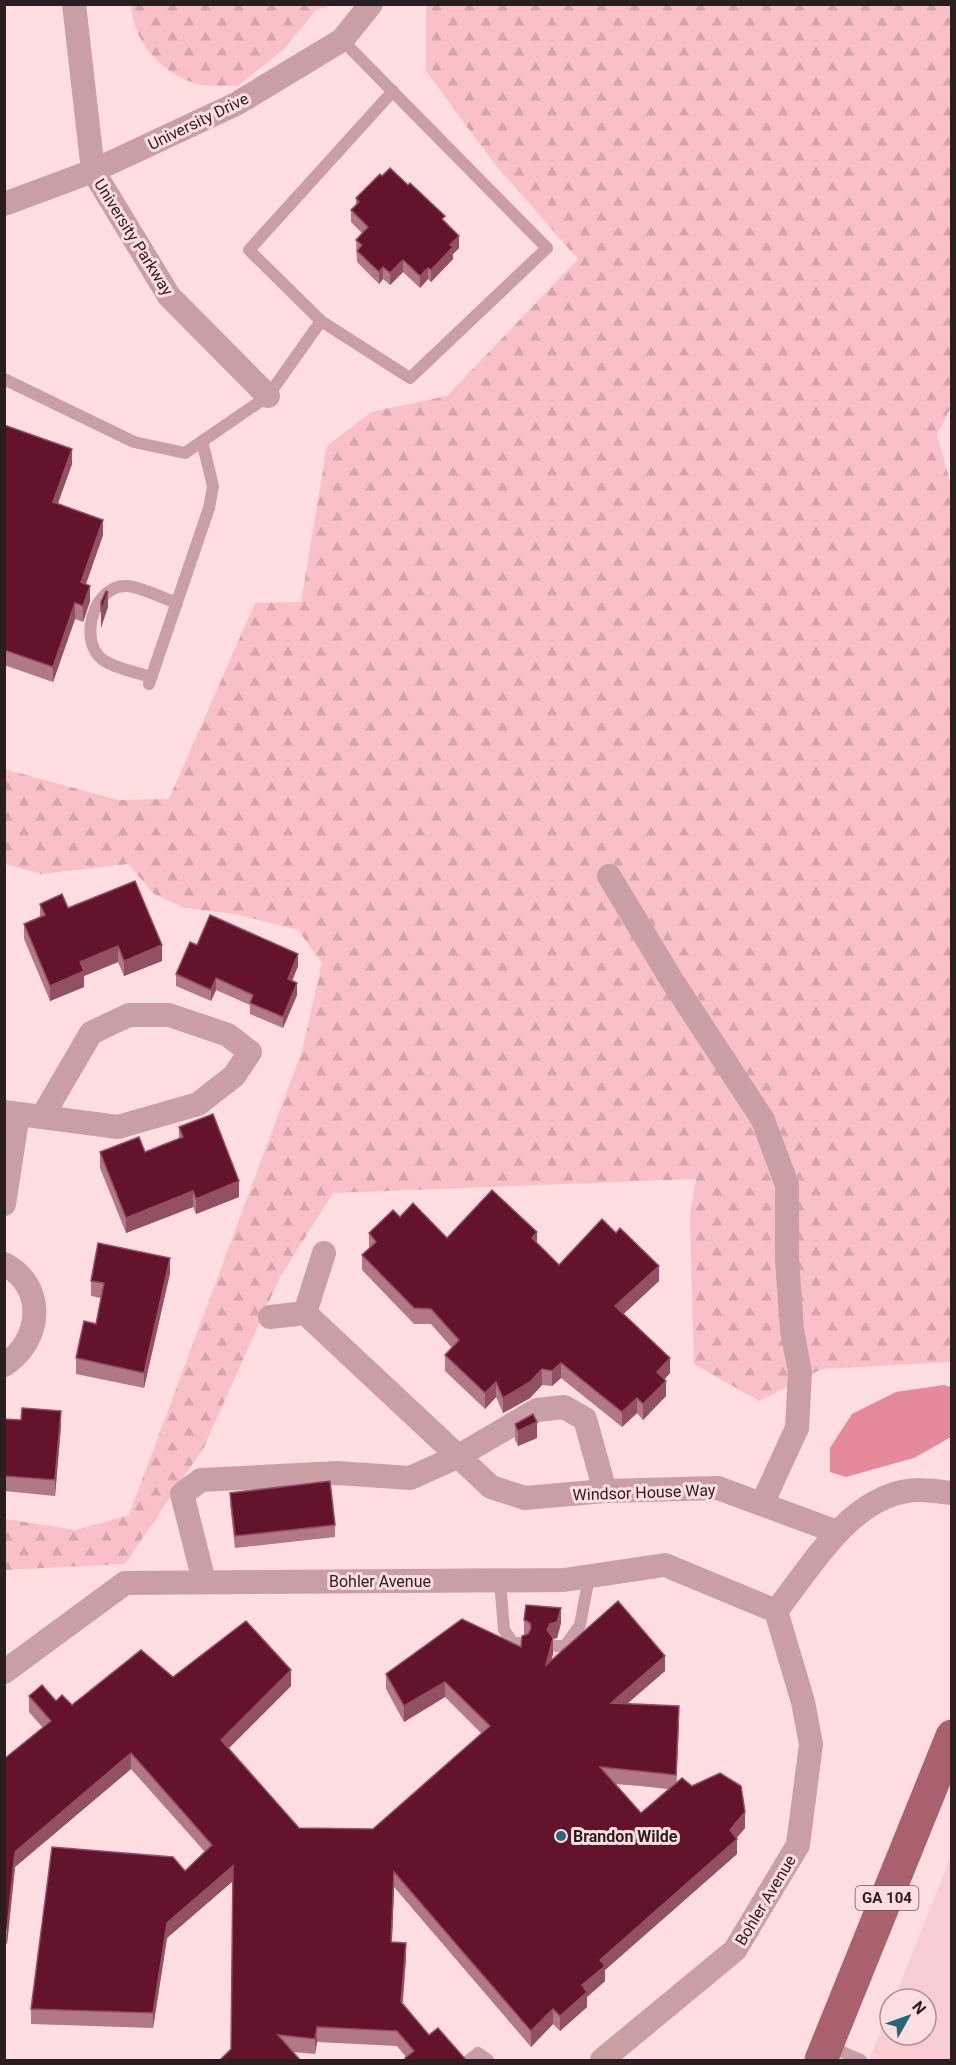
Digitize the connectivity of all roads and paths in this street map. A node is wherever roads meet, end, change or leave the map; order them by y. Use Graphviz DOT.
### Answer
graph roads {
  1 [pos="74,4"];
  2 [pos="371,4"];
  3 [pos="342,40"];
  4 [pos="393,91"];
  5 [pos="93,171"];
  6 [pos="4,204"];
  7 [pos="321,321"];
  8 [pos="4,379"];
  9 [pos="267,396"];
  10 [pos="202,441"];
  11 [pos="177,603"];
  12 [pos="609,876"];
  13 [pos="11,1113"];
  14 [pos="42,1117"];
  15 [pos="4,1204"];
  16 [pos="324,1253"];
  17 [pos="4,1264"];
  18 [pos="305,1313"];
  19 [pos="270,1317"];
  20 [pos="4,1365"];
  21 [pos="457,1457"];
  22 [pos="605,1491"];
  23 [pos="951,1493"];
  24 [pos="762,1504"];
  25 [pos="837,1532"];
  26 [pos="589,1577"];
  27 [pos="500,1580"];
  28 [pos="204,1581"];
  29 [pos="776,1611"];
  30 [pos="523,1643"];
  31 [pos="555,1646"];
  32 [pos="4,1672"];
  33 [pos="951,1736"];
  34 [pos="824,2053"];
  35 [pos="469,2061"];
  36 [pos="488,2061"];
  37 [pos="602,2061"];
  38 [pos="861,2061"];
  1 -- 5 [label="street, University Parkway"];
  2 -- 3 [label="street, University Drive"];
  3 -- 4 [label="lane"];
  3 -- 5 [label="street, University Drive"];
  4 -- 7 [label="lane"];
  4 -- 7 [label="lane"];
  5 -- 6 [label="street, University Drive"];
  5 -- 9 [label="street, University Parkway"];
  7 -- 9 [label="lane"];
  8 -- 10 [label="lane"];
  9 -- 10 [label="lane"];
  10 -- 11 [label="lane"];
  11 -- 11 [label="lane"];
  12 -- 24 [label="street"];
  13 -- 14 [label="street"];
  13 -- 15 [label="street"];
  14 -- 14 [label="street"];
  16 -- 18 [label="street"];
  17 -- 20 [label="street"];
  18 -- 19 [label="street"];
  18 -- 21 [label="street, Windsor House Way"];
  21 -- 22 [label="street, Windsor House Way"];
  21 -- 22 [label="street"];
  21 -- 28 [label="street"];
  22 -- 24 [label="street, Windsor House Way"];
  23 -- 25 [label="street"];
  24 -- 25 [label="street, Windsor House Way"];
  25 -- 29 [label="street"];
  26 -- 27 [label="street, Bohler Avenue"];
  26 -- 29 [label="street, Bohler Avenue"];
  26 -- 31 [label="lane"];
  27 -- 28 [label="street, Bohler Avenue"];
  27 -- 30 [label="lane"];
  28 -- 32 [label="street, Bohler Avenue"];
  29 -- 37 [label="street, Bohler Avenue"];
  33 -- 34 [label="main road, GA 104"];
  34 -- 38 [label="lane"];
  35 -- 36 [label="lane"];
}
